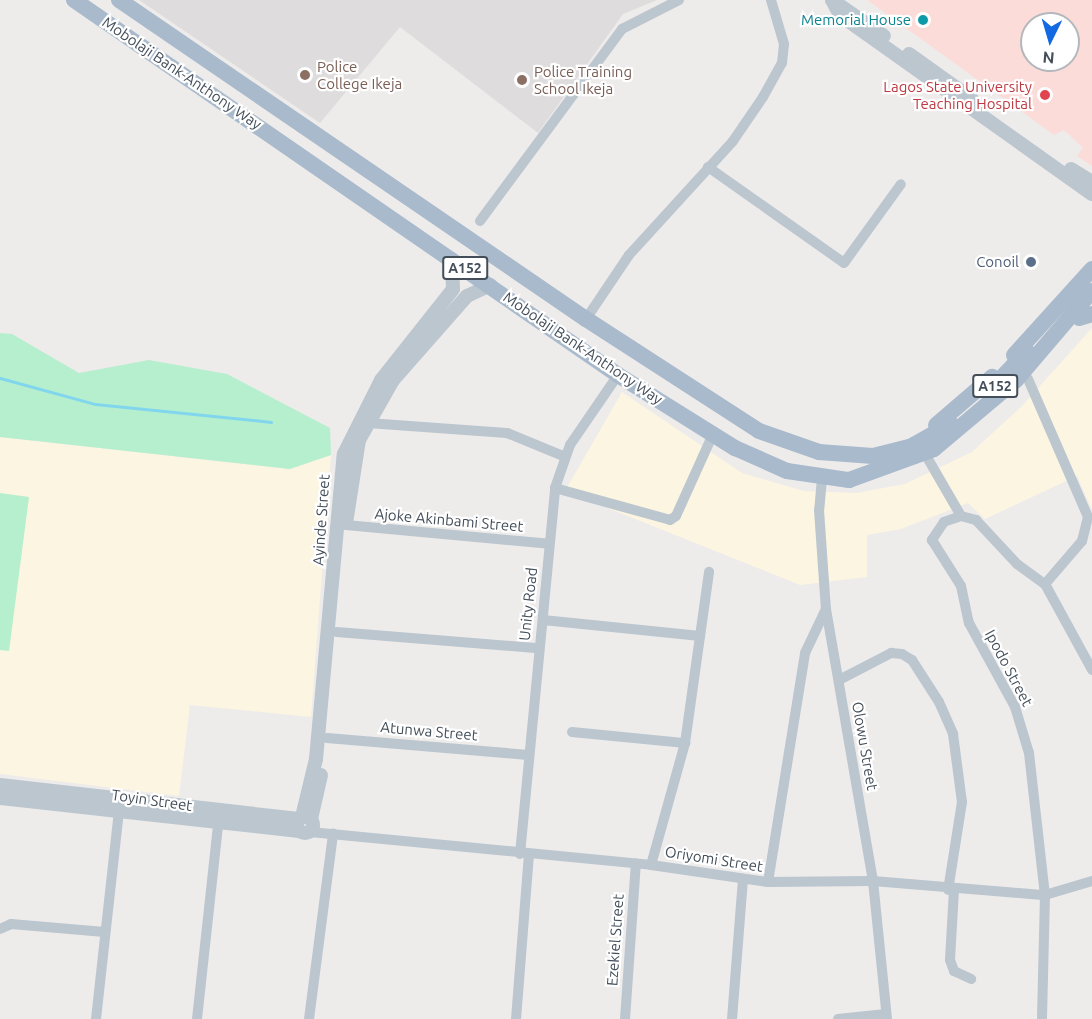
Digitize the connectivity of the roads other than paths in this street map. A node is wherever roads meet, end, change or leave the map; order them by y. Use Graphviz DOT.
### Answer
graph roads {
  1 [pos="74,0"];
  2 [pos="119,0"];
  3 [pos="679,0"];
  4 [pos="771,0"];
  5 [pos="832,0"];
  6 [pos="708,167"];
  7 [pos="1092,182"];
  8 [pos="901,184"];
  9 [pos="1092,194"];
  10 [pos="440,219"];
  11 [pos="480,221"];
  12 [pos="425,239"];
  13 [pos="452,259"];
  14 [pos="1092,269"];
  15 [pos="1092,280"];
  16 [pos="491,285"];
  17 [pos="1092,291"];
  18 [pos="1092,303"];
  19 [pos="1085,316"];
  20 [pos="586,319"];
  21 [pos="1046,319"];
  22 [pos="1065,334"];
  23 [pos="618,375"];
  24 [pos="1028,379"];
  25 [pos="368,423"];
  26 [pos="713,434"];
  27 [pos="564,456"];
  28 [pos="855,456"];
  29 [pos="928,459"];
  30 [pos="874,462"];
  31 [pos="822,478"];
  32 [pos="849,480"];
  33 [pos="555,488"];
  34 [pos="961,516"];
  35 [pos="346,525"];
  36 [pos="549,544"];
  37 [pos="709,572"];
  38 [pos="1045,584"];
  39 [pos="826,609"];
  40 [pos="543,620"];
  41 [pos="337,632"];
  42 [pos="700,636"];
  43 [pos="538,648"];
  44 [pos="1092,670"];
  45 [pos="838,680"];
  46 [pos="572,732"];
  47 [pos="327,738"];
  48 [pos="685,743"];
  49 [pos="528,755"];
  50 [pos="0,785"];
  51 [pos="0,798"];
  52 [pos="119,811"];
  53 [pos="306,824"];
  54 [pos="218,826"];
  55 [pos="331,834"];
  56 [pos="525,854"];
  57 [pos="636,863"];
  58 [pos="651,865"];
  59 [pos="743,880"];
  60 [pos="873,881"];
  61 [pos="1092,881"];
  62 [pos="768,882"];
  63 [pos="951,890"];
  64 [pos="1045,895"];
  65 [pos="0,929"];
  66 [pos="105,932"];
  67 [pos="971,979"];
  68 [pos="886,1016"];
  69 [pos="96,1019"];
  70 [pos="197,1019"];
  71 [pos="309,1019"];
  72 [pos="516,1019"];
  73 [pos="625,1019"];
  74 [pos="732,1019"];
  75 [pos="838,1019"];
  76 [pos="1042,1019"];
  1 -- 12 [label="main road, Mobolaji Bank-Anthony Way / A152"];
  2 -- 10 [label="main road, Mobolaji Bank-Anthony Way / A152"];
  3 -- 11 [label="street"];
  4 -- 6 [label="street"];
  5 -- 7 [label="street"];
  5 -- 9 [label="street"];
  6 -- 8 [label="street"];
  6 -- 20 [label="street"];
  10 -- 12 [label="main road"];
  10 -- 20 [label="main road, Mobolaji Bank-Anthony Way / A152"];
  12 -- 13 [label="main road, Mobolaji Bank-Anthony Way / A152"];
  13 -- 16 [label="main road, Mobolaji Bank-Anthony Way / A152"];
  13 -- 53 [label="street, Ayinde Street"];
  14 -- 21 [label="main road"];
  15 -- 30 [label="main road, Mobolaji Bank-Anthony Way / A152"];
  16 -- 23 [label="main road, Mobolaji Bank-Anthony Way / A152"];
  16 -- 25 [label="street, Ayinde Street"];
  17 -- 30 [label="main road, Mobolaji Bank-Anthony Way / A152"];
  18 -- 19 [label="main road"];
  19 -- 22 [label="main road"];
  20 -- 28 [label="main road, Mobolaji Bank-Anthony Way / A152"];
  21 -- 22 [label="main road"];
  21 -- 28 [label="main road"];
  22 -- 24 [label="main road"];
  23 -- 26 [label="main road, Mobolaji Bank-Anthony Way / A152"];
  23 -- 27 [label="street, Unity Road"];
  24 -- 29 [label="main road"];
  24 -- 38 [label="street"];
  25 -- 27 [label="street"];
  25 -- 35 [label="street, Ayinde Street"];
  26 -- 31 [label="main road, Mobolaji Bank-Anthony Way / A152"];
  26 -- 33 [label="street"];
  27 -- 33 [label="street, Unity Road"];
  28 -- 30 [label="main road, Mobolaji Bank-Anthony Way / A152"];
  29 -- 32 [label="main road"];
  29 -- 34 [label="street"];
  30 -- 32 [label="main road, Mobolaji Bank-Anthony Way / A152"];
  31 -- 32 [label="main road, Mobolaji Bank-Anthony Way / A152"];
  31 -- 39 [label="street, Olowu Street"];
  33 -- 36 [label="street, Unity Road"];
  34 -- 38 [label="street"];
  34 -- 64 [label="street, Ipodo Street"];
  35 -- 36 [label="street, Ajoke Akinbami Street"];
  35 -- 41 [label="street, Ayinde Street"];
  36 -- 40 [label="street, Unity Road"];
  37 -- 42 [label="street"];
  38 -- 44 [label="street"];
  39 -- 45 [label="street, Olowu Street"];
  39 -- 62 [label="street"];
  40 -- 42 [label="street"];
  40 -- 43 [label="street, Unity Road"];
  41 -- 43 [label="street"];
  41 -- 47 [label="street, Ayinde Street"];
  42 -- 48 [label="street"];
  43 -- 49 [label="street, Unity Road"];
  45 -- 60 [label="street, Olowu Street"];
  45 -- 63 [label="street"];
  46 -- 48 [label="street"];
  47 -- 49 [label="street, Atunwa Street"];
  47 -- 53 [label="street, Ayinde Street"];
  48 -- 58 [label="street"];
  49 -- 56 [label="street, Unity Road"];
  50 -- 53 [label="street, Toyin Street"];
  51 -- 52 [label="street, Toyin Street"];
  52 -- 54 [label="street, Toyin Street"];
  52 -- 66 [label="street"];
  53 -- 54 [label="street, Toyin Street"];
  53 -- 55 [label="street, Toyin Street"];
  54 -- 70 [label="street"];
  55 -- 56 [label="street, Oriyomi Street"];
  55 -- 71 [label="street"];
  56 -- 57 [label="street, Oriyomi Street"];
  56 -- 72 [label="street, Unity Road"];
  57 -- 58 [label="street, Oriyomi Street"];
  57 -- 73 [label="street, Ezekiel Street"];
  58 -- 59 [label="street, Oriyomi Street"];
  59 -- 62 [label="street, Oriyomi Street"];
  59 -- 74 [label="street"];
  60 -- 62 [label="street, Oriyomi Street"];
  60 -- 63 [label="street, Oriyomi Street"];
  60 -- 68 [label="street, Olowu Street"];
  61 -- 64 [label="street, Oriyomi Street"];
  63 -- 64 [label="street, Oriyomi Street"];
  63 -- 67 [label="street"];
  64 -- 76 [label="street"];
  65 -- 66 [label="street"];
  66 -- 69 [label="street"];
  68 -- 75 [label="street"];
}
